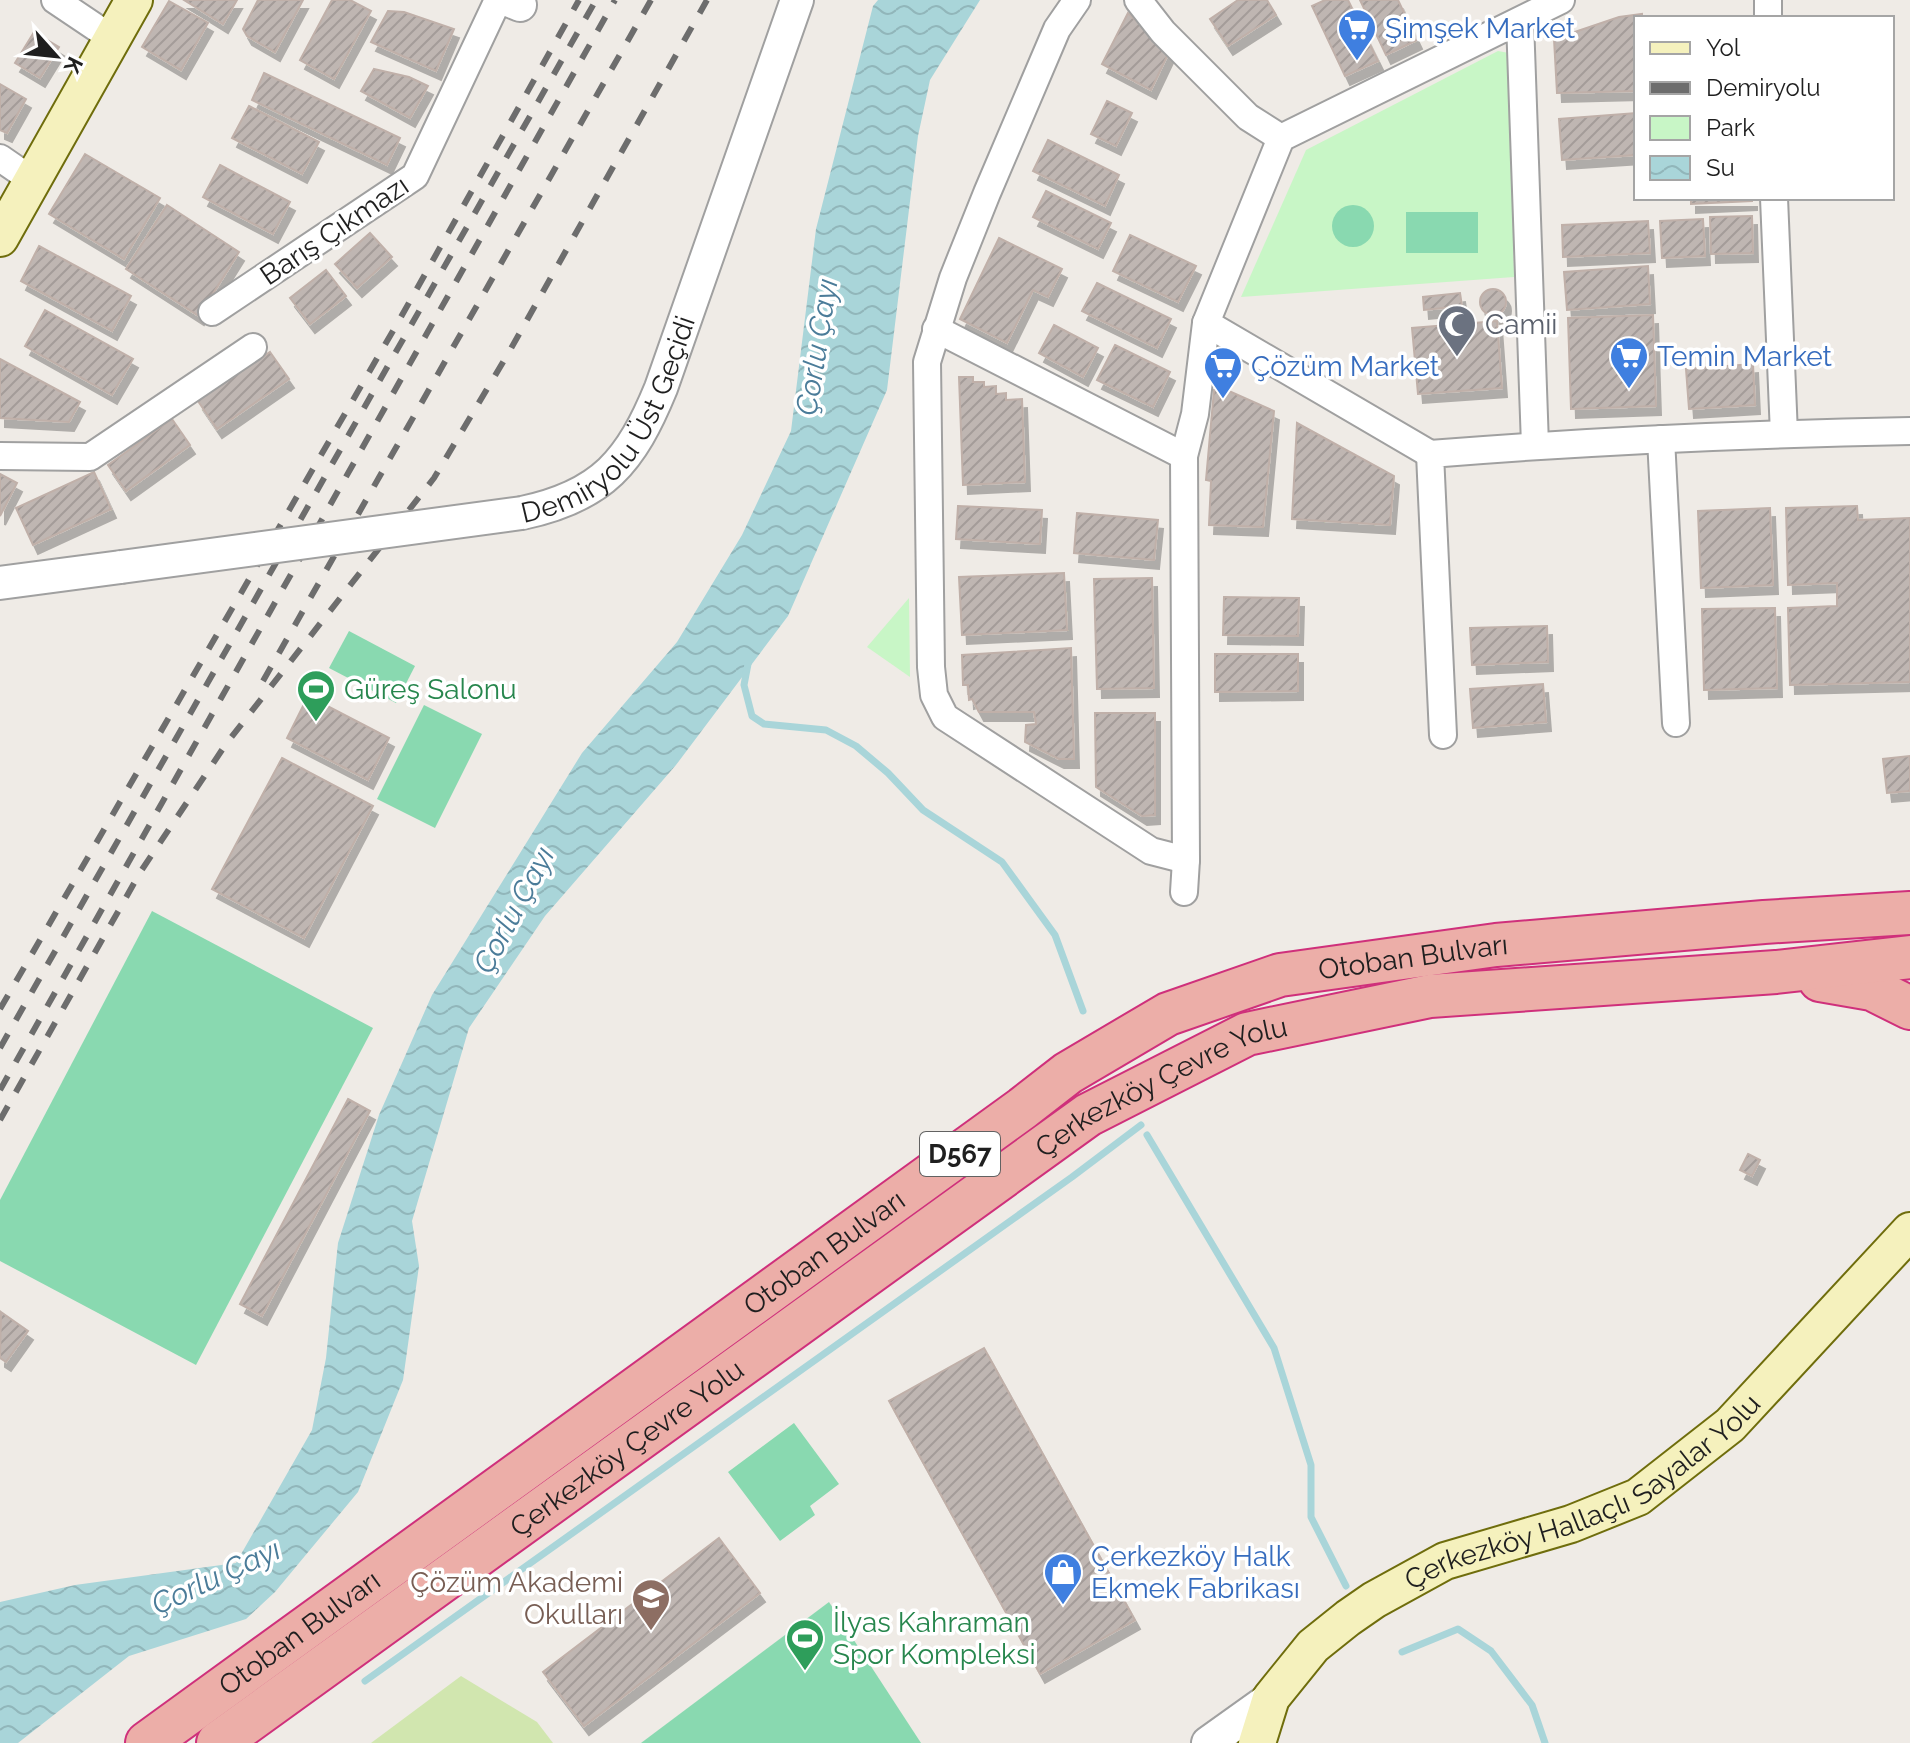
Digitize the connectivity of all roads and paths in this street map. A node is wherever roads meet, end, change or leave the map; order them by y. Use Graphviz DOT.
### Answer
graph roads {
  1 [pos="55,0"];
  2 [pos="134,0"];
  3 [pos="797,0"];
  4 [pos="1077,0"];
  5 [pos="1138,0"];
  6 [pos="1561,0"];
  7 [pos="509,2"];
  8 [pos="1520,21"];
  9 [pos="113,39"];
  10 [pos="1281,138"];
  11 [pos="0,158"];
  12 [pos="32,180"];
  13 [pos="1774,200"];
  14 [pos="0,238"];
  15 [pos="212,312"];
  16 [pos="1206,323"];
  17 [pos="936,329"];
  18 [pos="253,347"];
  19 [pos="1910,431"];
  20 [pos="1784,434"];
  21 [pos="1661,439"];
  22 [pos="1535,445"];
  23 [pos="1430,454"];
  24 [pos="0,456"];
  25 [pos="1184,456"];
  26 [pos="0,583"];
  27 [pos="1676,723"];
  28 [pos="1443,735"];
  29 [pos="1186,860"];
  30 [pos="1910,887"];
  31 [pos="1184,892"];
  32 [pos="1910,913"];
  33 [pos="1764,922"];
  34 [pos="1910,957"];
  35 [pos="1776,972"];
  36 [pos="1910,1008"];
  37 [pos="1910,1231"];
  38 [pos="1271,1698"];
  39 [pos="147,1743"];
  40 [pos="218,1743"];
  41 [pos="1208,1743"];
  42 [pos="1257,1743"];
  1 -- 9 [label="street"];
  2 -- 9 [label="main road"];
  3 -- 26 [label="street, Demiryolu Üst Geçidi, bridge"];
  4 -- 17 [label="street"];
  5 -- 10 [label="street"];
  6 -- 8 [label="street"];
  7 -- 15 [label="street, Barış Çıkmazı"];
  8 -- 10 [label="street"];
  8 -- 22 [label="street"];
  9 -- 12 [label="main road"];
  10 -- 16 [label="street"];
  11 -- 12 [label="street"];
  12 -- 14 [label="main road"];
  13 -- 20 [label="street"];
  16 -- 23 [label="street"];
  16 -- 25 [label="street"];
  17 -- 25 [label="street"];
  17 -- 29 [label="street"];
  18 -- 24 [label="street"];
  19 -- 20 [label="street"];
  20 -- 21 [label="street"];
  21 -- 22 [label="street"];
  21 -- 27 [label="street"];
  22 -- 23 [label="street"];
  23 -- 28 [label="street"];
  25 -- 29 [label="street"];
  29 -- 31 [label="street"];
  30 -- 33 [label="highway"];
  32 -- 33 [label="highway, Otoban Bulvarı / D567"];
  33 -- 39 [label="highway, Otoban Bulvarı / D567"];
  34 -- 35 [label="highway, Çerkezköy Çevre Yolu / D567"];
  35 -- 36 [label="highway"];
  35 -- 40 [label="highway, Çerkezköy Çevre Yolu / D567"];
  37 -- 38 [label="main road, Çerkezköy Hallaçlı Sayalar Yolu"];
  38 -- 41 [label="street"];
  38 -- 42 [label="main road, Çerkezköy Hallaçlı Sayalar Yolu"];
}
